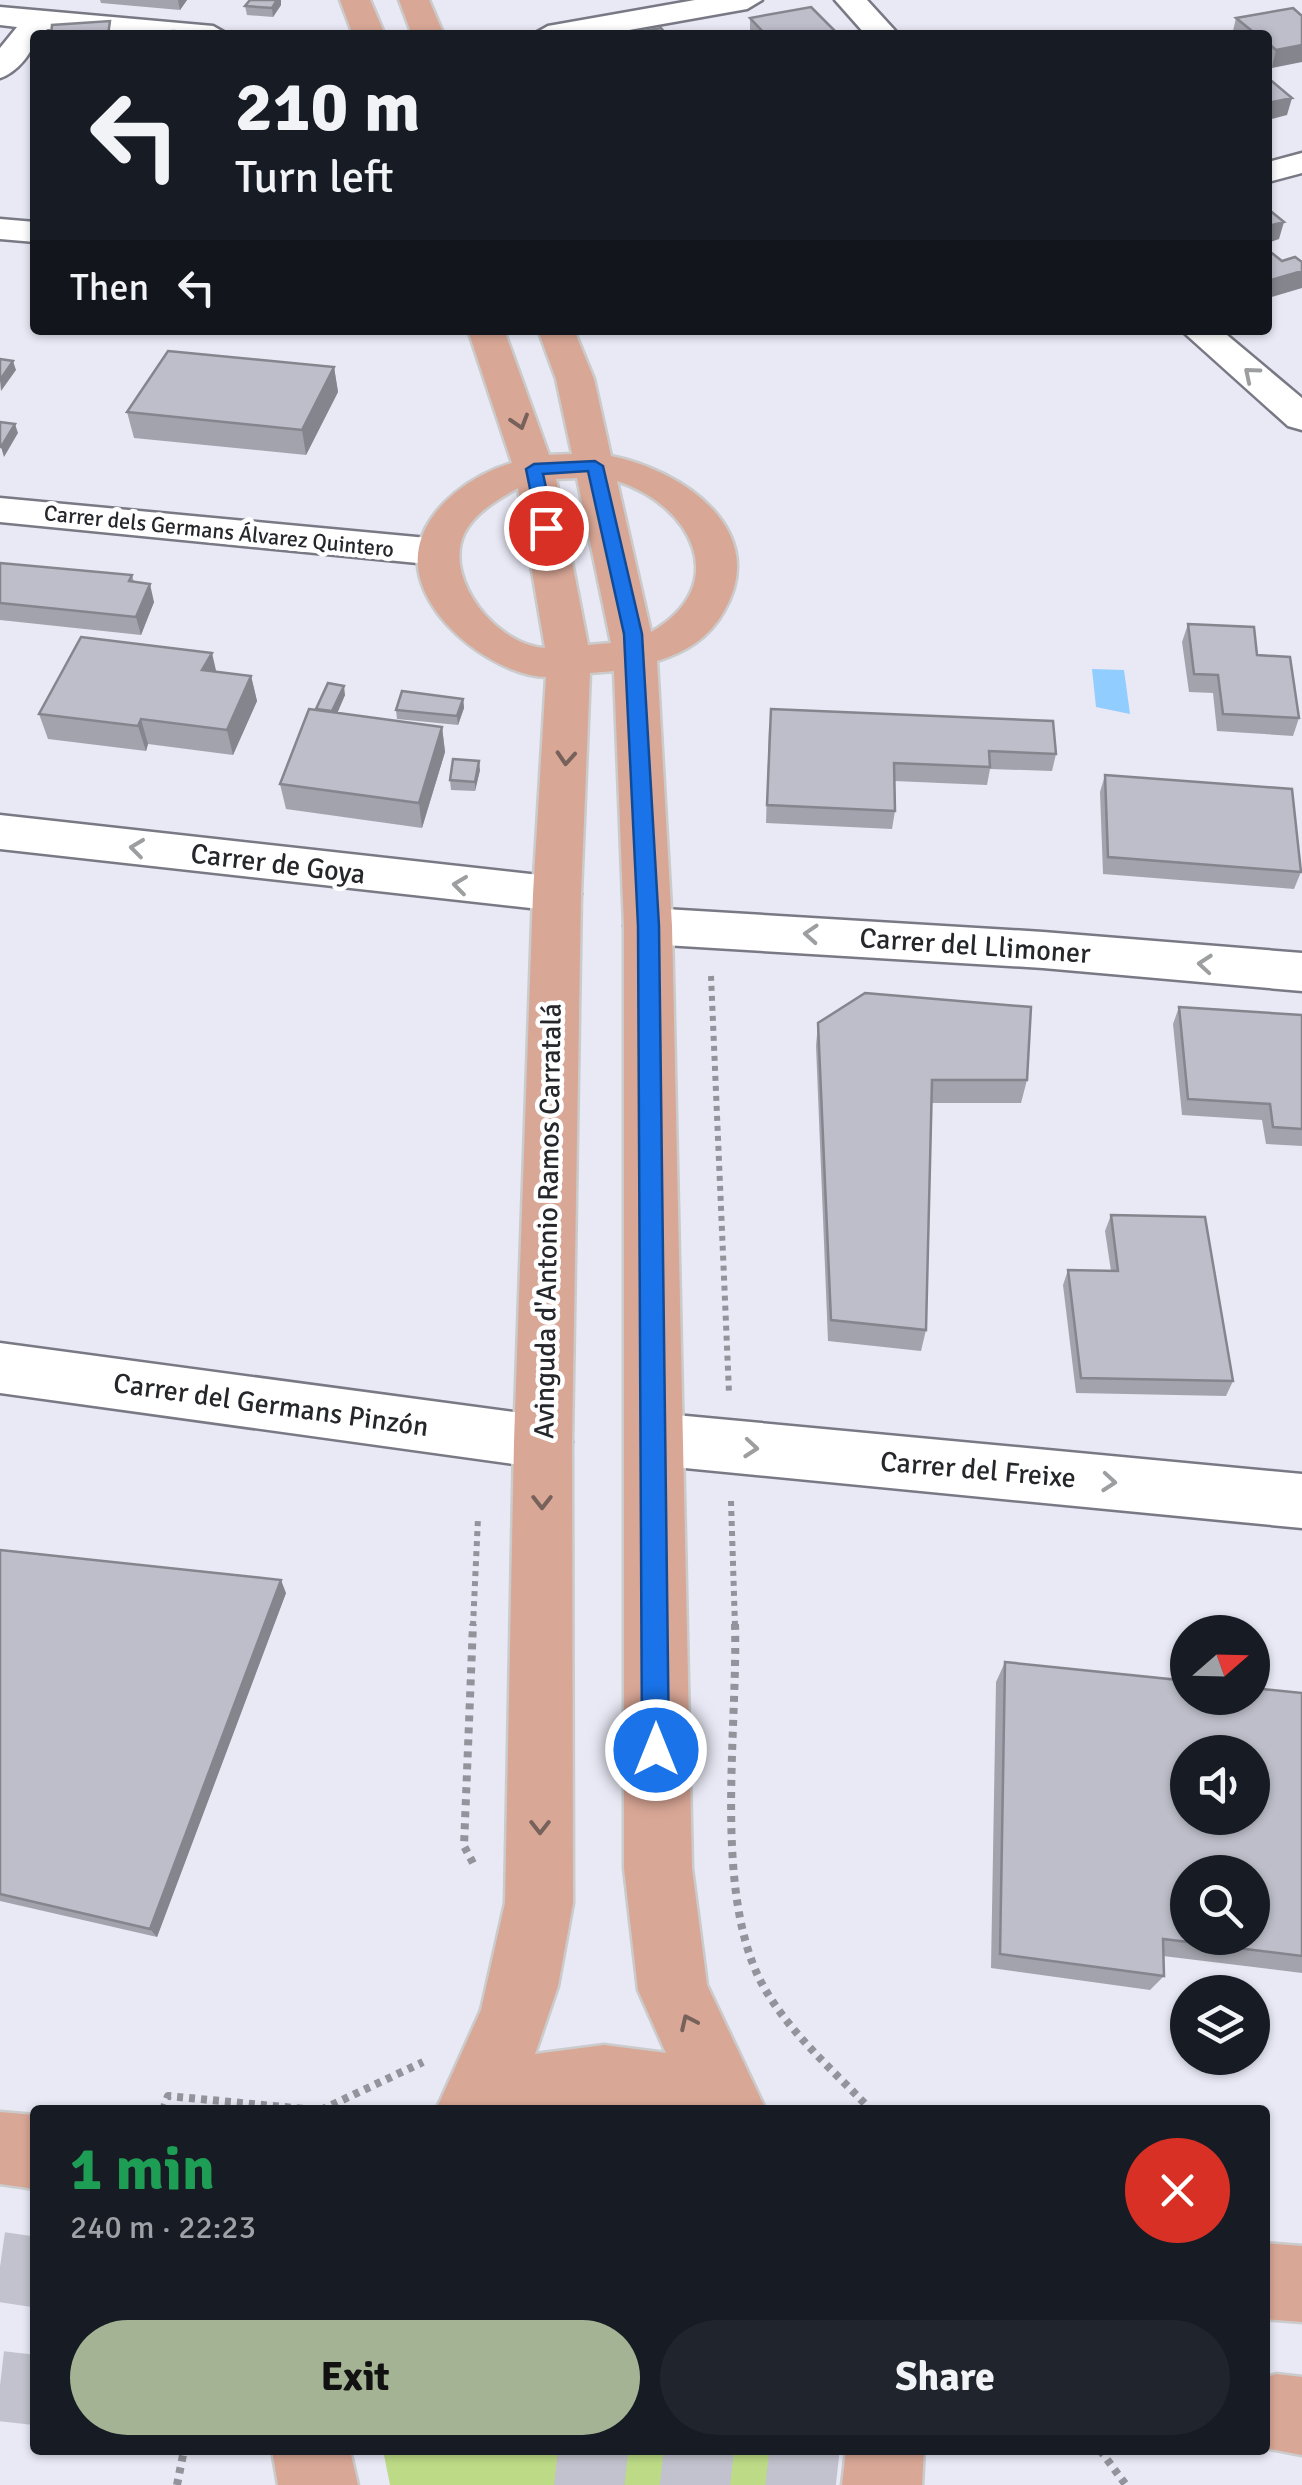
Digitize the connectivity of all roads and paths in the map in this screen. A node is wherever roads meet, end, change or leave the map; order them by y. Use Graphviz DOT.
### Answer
graph roads {
  1 [pos="355,0"];
  2 [pos="414,0"];
  3 [pos="747,0"];
  4 [pos="850,0"];
  5 [pos="0,16"];
  6 [pos="39,20"];
  7 [pos="31,30"];
  8 [pos="154,30"];
  9 [pos="368,30"];
  10 [pos="426,30"];
  11 [pos="576,30"];
  12 [pos="878,30"];
  13 [pos="30,31"];
  14 [pos="0,68"];
  15 [pos="1302,163"];
  16 [pos="1272,171"];
  17 [pos="0,229"];
  18 [pos="30,232"];
  19 [pos="488,335"];
  20 [pos="558,335"];
  21 [pos="1205,335"];
  22 [pos="1302,418"];
  23 [pos="595,466"];
  24 [pos="534,469"];
  25 [pos="0,510"];
  26 [pos="438,552"];
  27 [pos="634,656"];
  28 [pos="569,660"];
  29 [pos="0,832"];
  30 [pos="556,894"];
  31 [pos="648,926"];
  32 [pos="705,927"];
  33 [pos="1302,972"];
  34 [pos="0,1368"];
  35 [pos="482,1434"];
  36 [pos="654,1438"];
  37 [pos="542,1442"];
  38 [pos="731,1446"];
  39 [pos="1302,1501"];
  40 [pos="477,1870"];
  41 [pos="434,2044"];
  42 [pos="165,2105"];
  43 [pos="264,2105"];
  44 [pos="329,2105"];
  45 [pos="475,2105"];
  46 [pos="494,2105"];
  47 [pos="715,2105"];
  48 [pos="725,2105"];
  49 [pos="865,2105"];
  50 [pos="0,2148"];
  51 [pos="30,2151"];
  52 [pos="1270,2281"];
  53 [pos="1302,2284"];
  54 [pos="183,2455"];
  55 [pos="312,2455"];
  56 [pos="885,2455"];
  57 [pos="1104,2455"];
  58 [pos="177,2485"];
  59 [pos="318,2485"];
  60 [pos="882,2485"];
  61 [pos="1126,2485"];
  1 -- 9 [label="main road"];
  2 -- 10 [label="main road"];
  3 -- 11 [label="street"];
  4 -- 12 [label="street"];
  5 -- 6 [label="street"];
  6 -- 7 [label="street"];
  6 -- 8 [label="street"];
  13 -- 14 [label="street"];
  15 -- 16 [label="street"];
  17 -- 18 [label="street"];
  19 -- 24 [label="main road, Avinguda d'Antonio Ramos Carratalá, one-way"];
  20 -- 23 [label="main road"];
  22 -- 21 [label="street, one-way"];
  23 -- 24 [label="main road"];
  23 -- 27 [label="main road"];
  23 -- 27 [label="main road"];
  24 -- 26 [label="main road"];
  24 -- 28 [label="main road, Avinguda d'Antonio Ramos Carratalá"];
  25 -- 26 [label="street, Carrer dels Germans Álvarez Quintero"];
  26 -- 28 [label="main road"];
  27 -- 28 [label="main road"];
  27 -- 31 [label="main road"];
  28 -- 30 [label="main road, Avinguda d'Antonio Ramos Carratalá, one-way"];
  30 -- 29 [label="street, Carrer de Goya, one-way"];
  30 -- 37 [label="main road, Avinguda d'Antonio Ramos Carratalá"];
  31 -- 32 [label="street, Carrer del Llimoner"];
  31 -- 36 [label="main road"];
  33 -- 32 [label="street, Carrer del Llimoner, one-way"];
  32 -- 38 [label="path"];
  34 -- 35 [label="street, Carrer del Germans Pinzón"];
  35 -- 37 [label="street, Carrer del Germans Pinzón"];
  35 -- 40 [label="path"];
  36 -- 38 [label="street, Carrer del Freixe"];
  48 -- 36 [label="main road, one-way"];
  37 -- 45 [label="main road, Avinguda d'Antonio Ramos Carratalá, one-way"];
  38 -- 39 [label="street, Carrer del Freixe, one-way"];
  38 -- 49 [label="path"];
  41 -- 44 [label="path"];
  42 -- 43 [label="path"];
  46 -- 47 [label="main road"];
  50 -- 51 [label="main road"];
  52 -- 53 [label="main road"];
  54 -- 58 [label="path"];
  55 -- 59 [label="main road"];
  56 -- 60 [label="main road"];
  57 -- 61 [label="path"];
}
